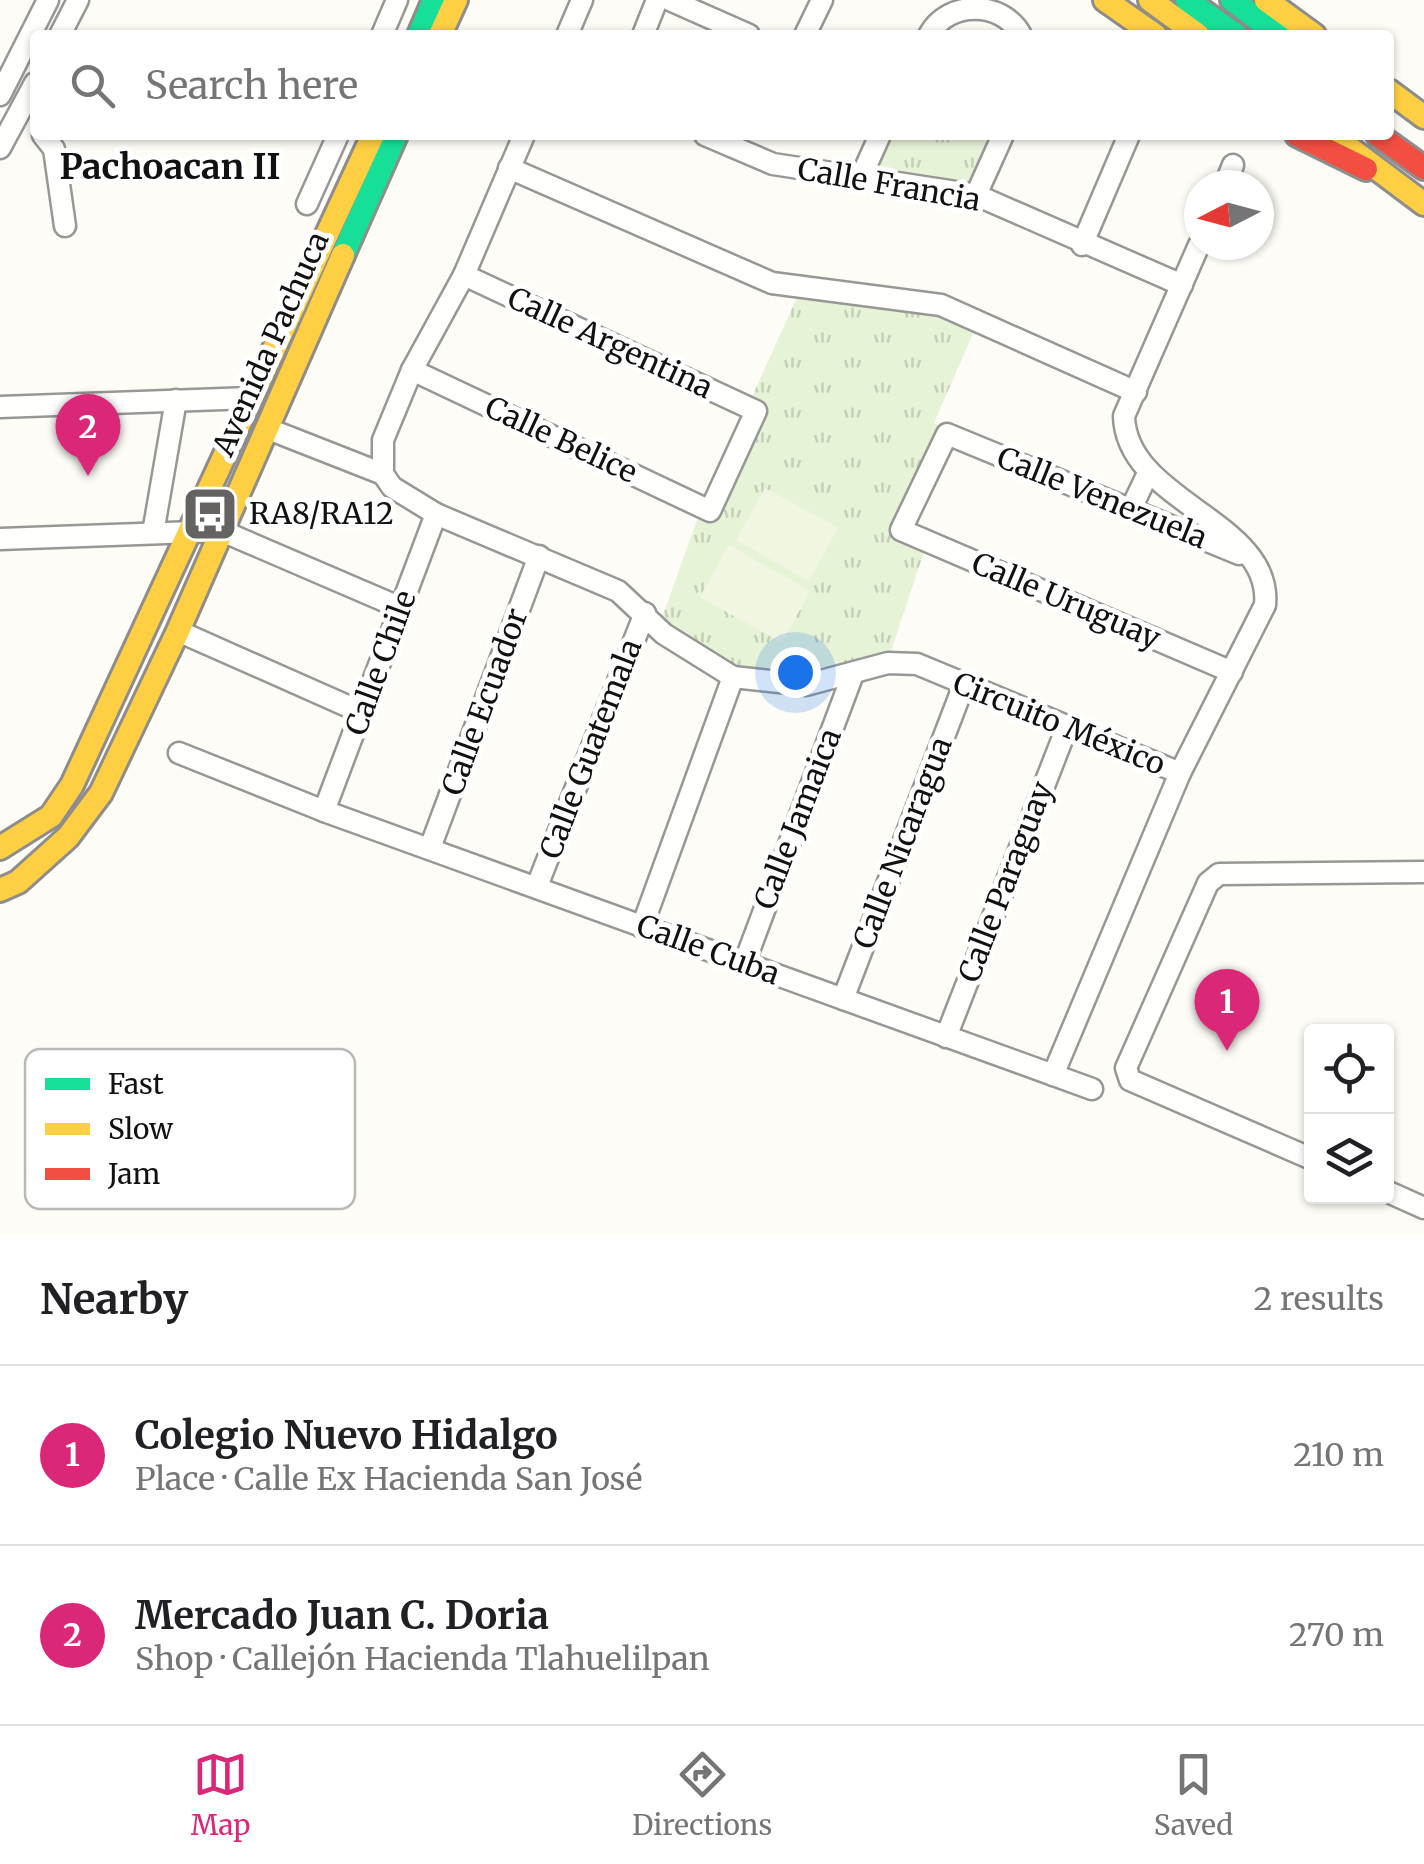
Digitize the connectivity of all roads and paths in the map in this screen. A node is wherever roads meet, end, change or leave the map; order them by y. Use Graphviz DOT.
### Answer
graph roads {
  1 [pos="48,0"];
  2 [pos="78,0"];
  3 [pos="397,0"];
  4 [pos="418,0"];
  5 [pos="434,0"];
  6 [pos="456,0"];
  7 [pos="582,0"];
  8 [pos="657,0"];
  9 [pos="670,0"];
  10 [pos="822,0"];
  11 [pos="1105,0"];
  12 [pos="1150,0"];
  13 [pos="1187,0"];
  14 [pos="1232,0"];
  15 [pos="1266,0"];
  16 [pos="700,6"];
  17 [pos="1002,6"];
  18 [pos="33,30"];
  19 [pos="63,30"];
  20 [pos="384,30"];
  21 [pos="405,30"];
  22 [pos="421,30"];
  23 [pos="442,30"];
  24 [pos="569,30"];
  25 [pos="645,30"];
  26 [pos="741,30"];
  27 [pos="807,30"];
  28 [pos="932,30"];
  29 [pos="1018,30"];
  30 [pos="1148,30"];
  31 [pos="1191,30"];
  32 [pos="1229,30"];
  33 [pos="1273,30"];
  34 [pos="1307,30"];
  35 [pos="30,36"];
  36 [pos="1394,95"];
  37 [pos="0,96"];
  38 [pos="1424,117"];
  39 [pos="1394,120"];
  40 [pos="26,124"];
  41 [pos="47,140"];
  42 [pos="336,140"];
  43 [pos="360,140"];
  44 [pos="371,140"];
  45 [pos="394,140"];
  46 [pos="522,140"];
  47 [pos="716,140"];
  48 [pos="878,140"];
  49 [pos="1001,140"];
  50 [pos="1127,140"];
  51 [pos="1307,140"];
  52 [pos="1339,140"];
  53 [pos="1385,140"];
  54 [pos="1424,142"];
  55 [pos="0,148"];
  56 [pos="510,168"];
  57 [pos="1424,168"];
  58 [pos="862,174"];
  59 [pos="1397,183"];
  60 [pos="976,196"];
  61 [pos="307,204"];
  62 [pos="1424,204"];
  63 [pos="336,212"];
  64 [pos="65,226"];
  65 [pos="1082,244"];
  66 [pos="1193,260"];
  67 [pos="464,274"];
  68 [pos="1182,285"];
  69 [pos="412,370"];
  70 [pos="1136,392"];
  71 [pos="251,398"];
  72 [pos="176,400"];
  73 [pos="0,408"];
  74 [pos="276,432"];
  75 [pos="1149,471"];
  76 [pos="383,474"];
  77 [pos="710,511"];
  78 [pos="1130,511"];
  79 [pos="436,514"];
  80 [pos="901,530"];
  81 [pos="222,531"];
  82 [pos="190,532"];
  83 [pos="153,533"];
  84 [pos="0,539"];
  85 [pos="538,556"];
  86 [pos="1256,561"];
  87 [pos="401,608"];
  88 [pos="644,612"];
  89 [pos="178,631"];
  90 [pos="1232,672"];
  91 [pos="853,674"];
  92 [pos="733,677"];
  93 [pos="963,687"];
  94 [pos="363,713"];
  95 [pos="1066,727"];
  96 [pos="179,753"];
  97 [pos="1180,773"];
  98 [pos="324,811"];
  99 [pos="0,848"];
  100 [pos="430,848"];
  101 [pos="1424,872"];
  102 [pos="6,882"];
  103 [pos="537,886"];
  104 [pos="0,916"];
  105 [pos="642,926"];
  106 [pos="744,964"];
  107 [pos="843,1000"];
  108 [pos="946,1036"];
  109 [pos="1053,1075"];
  110 [pos="1092,1089"];
  111 [pos="1304,1156"];
  112 [pos="1394,1195"];
  113 [pos="1424,1208"];
  1 -- 18 [label="street"];
  2 -- 19 [label="street"];
  3 -- 20 [label="street"];
  4 -- 21 [label="main road"];
  5 -- 22 [label="main road"];
  6 -- 23 [label="main road"];
  7 -- 24 [label="street"];
  8 -- 25 [label="street"];
  9 -- 16 [label="street"];
  10 -- 27 [label="street"];
  11 -- 30 [label="main road"];
  12 -- 31 [label="main road"];
  13 -- 32 [label="main road"];
  14 -- 33 [label="main road"];
  15 -- 34 [label="main road"];
  16 -- 26 [label="street"];
  17 -- 28 [label="street"];
  17 -- 29 [label="street"];
  35 -- 37 [label="street"];
  36 -- 38 [label="main road"];
  39 -- 54 [label="main road"];
  40 -- 55 [label="street"];
  41 -- 64 [label="street"];
  42 -- 61 [label="street"];
  43 -- 63 [label="main road"];
  44 -- 63 [label="main road"];
  45 -- 81 [label="main road, Avenida Pachuca"];
  46 -- 56 [label="street"];
  47 -- 58 [label="street, Calle Francia"];
  48 -- 58 [label="street"];
  49 -- 60 [label="street"];
  50 -- 65 [label="street"];
  51 -- 59 [label="main road"];
  52 -- 59 [label="main road"];
  53 -- 57 [label="main road"];
  56 -- 67 [label="street"];
  56 -- 70 [label="street"];
  58 -- 60 [label="street, Calle Francia"];
  59 -- 62 [label="main road"];
  60 -- 65 [label="street, Calle Francia"];
  63 -- 71 [label="main road, Avenida Pachuca"];
  65 -- 68 [label="street, Calle Francia"];
  66 -- 68 [label="street"];
  67 -- 69 [label="street"];
  67 -- 77 [label="street, Calle Argentina"];
  68 -- 70 [label="street"];
  69 -- 76 [label="street"];
  69 -- 77 [label="street, Calle Belice"];
  70 -- 75 [label="street"];
  71 -- 72 [label="street"];
  71 -- 82 [label="main road, Avenida Pachuca"];
  72 -- 73 [label="street"];
  72 -- 83 [label="street"];
  74 -- 76 [label="street, Circuito México"];
  75 -- 78 [label="street"];
  75 -- 86 [label="street"];
  76 -- 79 [label="street, Circuito México"];
  78 -- 80 [label="street, Calle Venezuela"];
  78 -- 86 [label="street, Calle Venezuela"];
  79 -- 85 [label="street, Circuito México"];
  79 -- 87 [label="street, Calle Chile"];
  80 -- 90 [label="street, Calle Uruguay"];
  81 -- 82 [label="street"];
  81 -- 87 [label="street"];
  81 -- 89 [label="main road, Avenida Pachuca"];
  82 -- 83 [label="street"];
  82 -- 99 [label="main road, Avenida Pachuca"];
  83 -- 84 [label="street"];
  85 -- 88 [label="street, Circuito México"];
  85 -- 100 [label="street, Calle Ecuador"];
  86 -- 90 [label="street, Circuito México"];
  87 -- 94 [label="street, Calle Chile"];
  88 -- 92 [label="street, Circuito México"];
  88 -- 103 [label="street, Calle Guatemala"];
  89 -- 94 [label="street"];
  89 -- 102 [label="main road, Avenida Pachuca"];
  90 -- 97 [label="street, Circuito México"];
  91 -- 92 [label="street, Circuito México"];
  91 -- 93 [label="street, Circuito México"];
  91 -- 106 [label="street, Calle Jamaica"];
  92 -- 105 [label="street"];
  93 -- 95 [label="street, Circuito México"];
  93 -- 107 [label="street, Calle Nicaragua"];
  94 -- 98 [label="street, Calle Chile"];
  95 -- 97 [label="street, Circuito México"];
  95 -- 108 [label="street, Calle Paraguay"];
  96 -- 98 [label="street, Calle Cuba"];
  97 -- 109 [label="street"];
  98 -- 100 [label="street, Calle Cuba"];
  100 -- 103 [label="street, Calle Cuba"];
  101 -- 111 [label="street"];
  102 -- 104 [label="main road"];
  103 -- 105 [label="street, Calle Cuba"];
  105 -- 106 [label="street, Calle Cuba"];
  106 -- 107 [label="street, Calle Cuba"];
  107 -- 108 [label="street, Calle Cuba"];
  108 -- 109 [label="street, Calle Cuba"];
  109 -- 110 [label="street, Calle Cuba"];
  112 -- 113 [label="street"];
}
